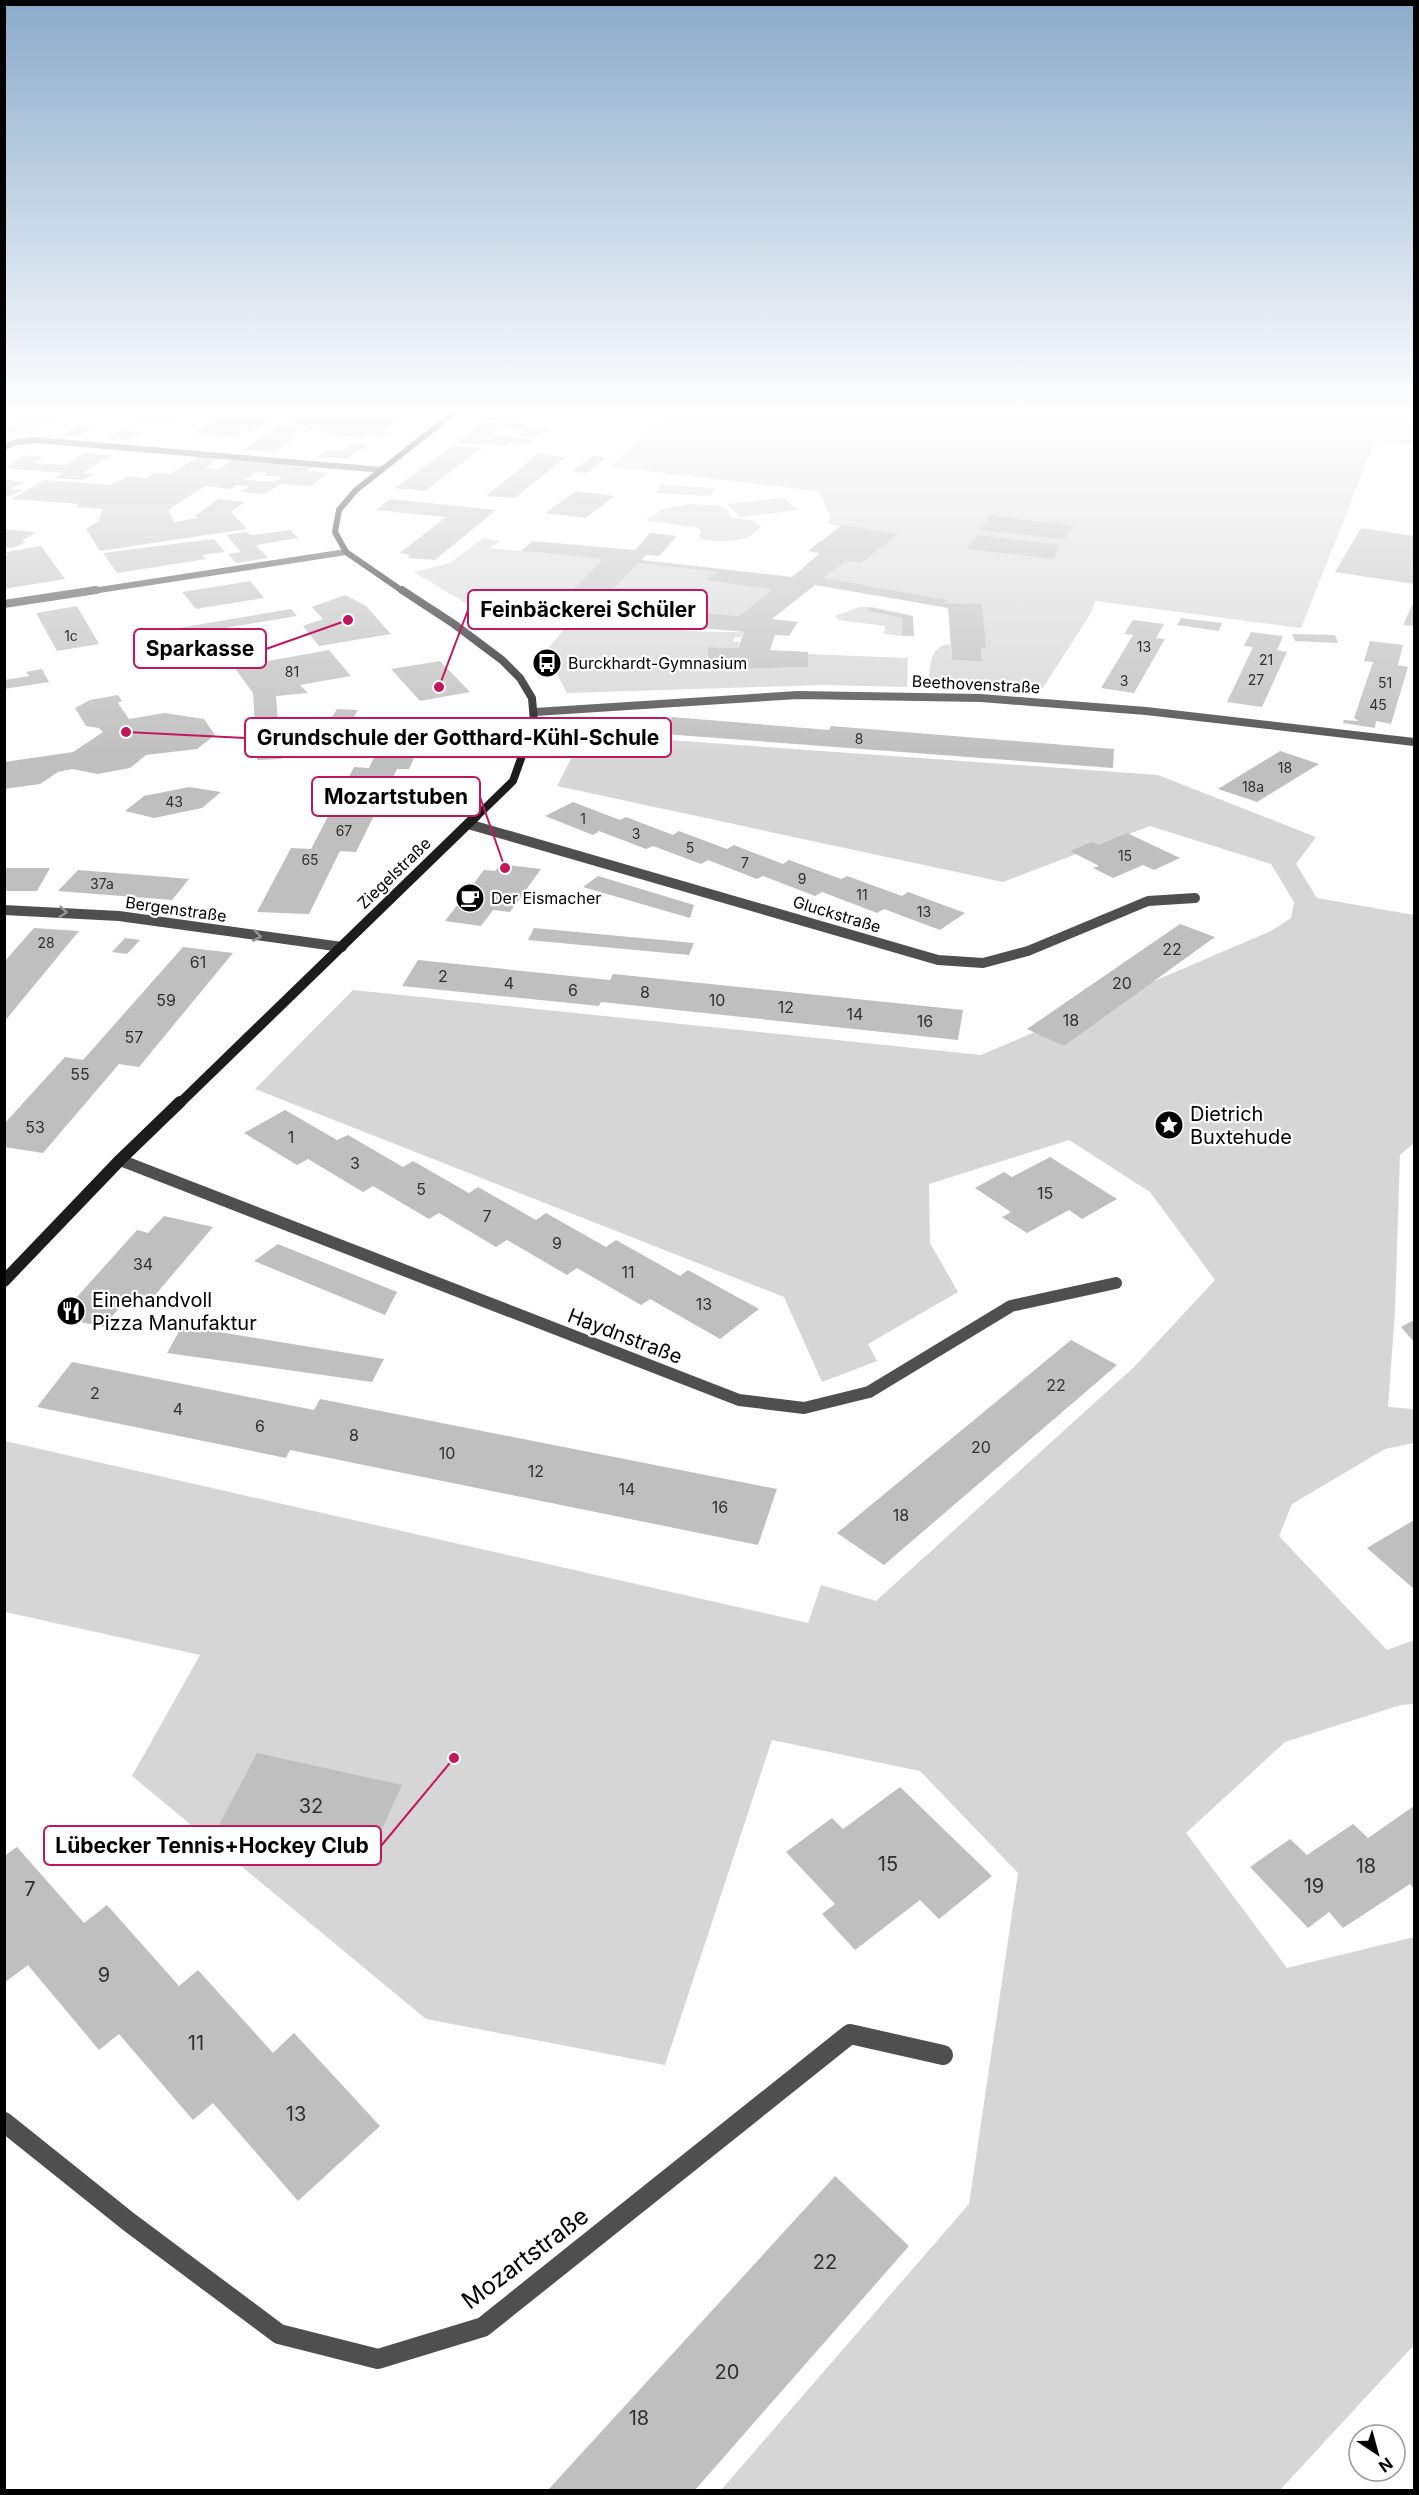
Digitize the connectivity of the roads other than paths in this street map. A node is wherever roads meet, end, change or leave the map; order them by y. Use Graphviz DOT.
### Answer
graph roads {
  1 [pos="335,528"];
  2 [pos="346,552"];
  3 [pos="4,604"];
  4 [pos="535,712"];
  5 [pos="1414,742"];
  6 [pos="468,824"];
  7 [pos="1196,898"];
  8 [pos="4,910"];
  9 [pos="342,947"];
  10 [pos="120,1160"];
  11 [pos="4,1281"];
  12 [pos="1116,1283"];
  13 [pos="943,2055"];
  14 [pos="4,2122"];
  1 -- 2 [label="main road"];
  2 -- 3 [label="street"];
  2 -- 4 [label="main road"];
  4 -- 5 [label="street, Beethovenstraße"];
  4 -- 6 [label="main road, Ziegelstraße"];
  6 -- 7 [label="street, Gluckstraße"];
  6 -- 9 [label="main road, Ziegelstraße"];
  8 -- 9 [label="street, Bergenstraße, one-way"];
  9 -- 10 [label="main road, Ziegelstraße"];
  10 -- 11 [label="main road, Ziegelstraße"];
  10 -- 12 [label="street, Haydnstraße"];
  13 -- 14 [label="street, Mozartstraße"];
}
